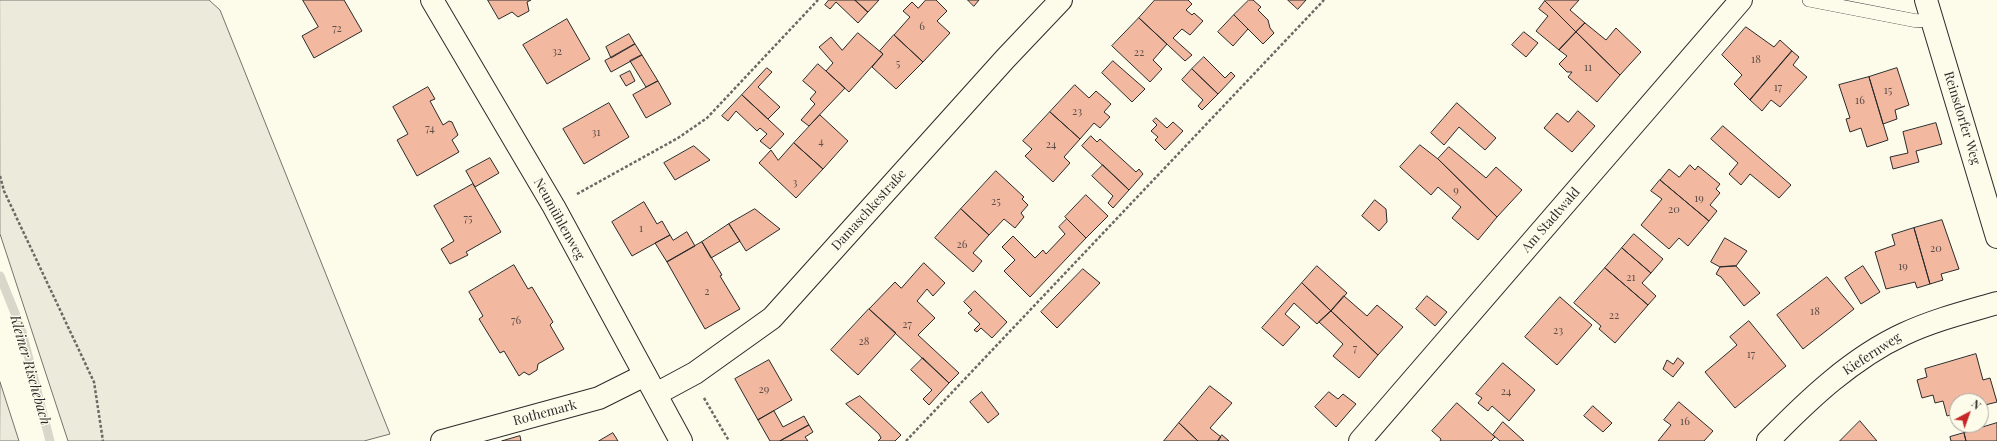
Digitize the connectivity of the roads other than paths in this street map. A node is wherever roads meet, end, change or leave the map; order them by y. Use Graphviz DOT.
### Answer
graph roads {
  1 [pos="432,0"];
  2 [pos="1061,0"];
  3 [pos="1741,0"];
  4 [pos="1809,0"];
  5 [pos="1929,9"];
  6 [pos="1997,237"];
  7 [pos="1997,303"];
  8 [pos="645,375"];
  9 [pos="656,394"];
  10 [pos="442,441"];
  11 [pos="681,441"];
  12 [pos="1360,441"];
  13 [pos="1768,441"];
  1 -- 8 [label="street, Neumühlenweg"];
  2 -- 9 [label="street, Damaschkestraße"];
  3 -- 12 [label="street, Am Stadtwald"];
  4 -- 5 [label="lane"];
  5 -- 6 [label="street, Reinsdorfer Weg"];
  7 -- 13 [label="street, Kiefernweg"];
  8 -- 9 [label="street, Neumühlenweg"];
  8 -- 10 [label="street, Rothemark"];
  9 -- 11 [label="street, Neumühlenweg"];
}
